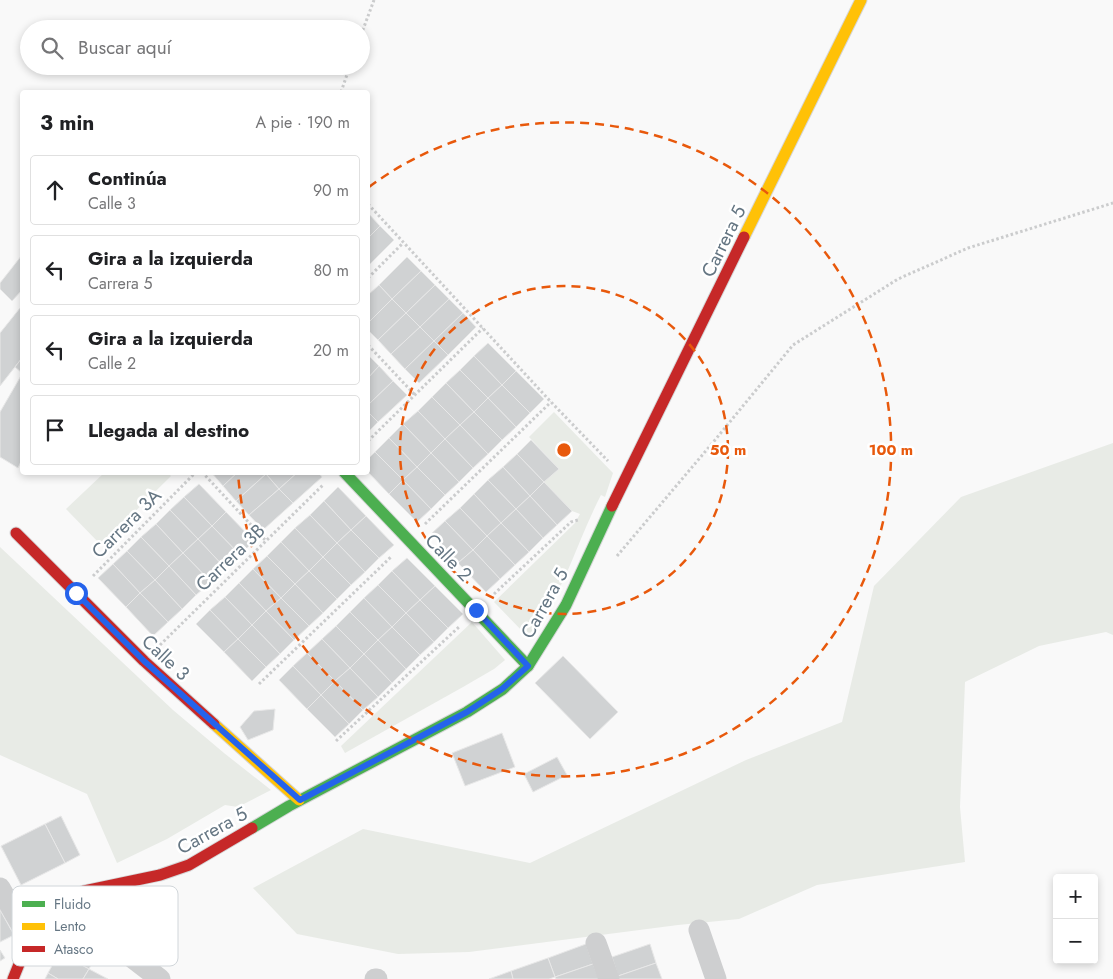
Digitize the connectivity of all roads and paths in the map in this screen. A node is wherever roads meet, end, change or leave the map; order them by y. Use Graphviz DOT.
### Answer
graph roads {
  1 [pos="374,0"];
  2 [pos="861,0"];
  3 [pos="367,20"];
  4 [pos="347,75"];
  5 [pos="343,90"];
  6 [pos="1113,203"];
  7 [pos="370,206"];
  8 [pos="403,243"];
  9 [pos="370,276"];
  10 [pos="483,328"];
  11 [pos="370,347"];
  12 [pos="415,395"];
  13 [pos="370,439"];
  14 [pos="193,475"];
  15 [pos="205,475"];
  16 [pos="347,475"];
  17 [pos="329,479"];
  18 [pos="625,479"];
  19 [pos="16,533"];
  20 [pos="266,540"];
  21 [pos="617,556"];
  22 [pos="76,593"];
  23 [pos="144,661"];
  24 [pos="528,666"];
  25 [pos="300,800"];
  26 [pos="108,886"];
  27 [pos="0,888"];
  28 [pos="12,910"];
  29 [pos="699,930"];
  30 [pos="596,943"];
  31 [pos="19,966"];
  32 [pos="143,966"];
  33 [pos="14,979"];
  34 [pos="160,979"];
  35 [pos="609,979"];
  36 [pos="715,979"];
  1 -- 3 [label="path"];
  2 -- 18 [label="street, Carrera 5"];
  4 -- 5 [label="path"];
  6 -- 21 [label="path"];
  7 -- 8 [label="path"];
  8 -- 9 [label="path"];
  8 -- 10 [label="path"];
  10 -- 12 [label="path"];
  10 -- 18 [label="path"];
  11 -- 12 [label="path"];
  12 -- 13 [label="path"];
  14 -- 22 [label="path, Carrera 3A"];
  15 -- 20 [label="path"];
  16 -- 24 [label="street, Calle 2"];
  17 -- 20 [label="path, Carrera 3B"];
  18 -- 24 [label="street, Carrera 5"];
  19 -- 22 [label="street, Calle 3"];
  20 -- 23 [label="path, Carrera 3B"];
  22 -- 23 [label="street, Calle 3"];
  23 -- 25 [label="street, Calle 3"];
  24 -- 25 [label="street, Carrera 5"];
  25 -- 26 [label="street, Carrera 5"];
  27 -- 28 [label="street"];
  29 -- 36 [label="street"];
  30 -- 35 [label="street"];
  31 -- 33 [label="street, Carrera 5"];
  32 -- 34 [label="street"];
}
